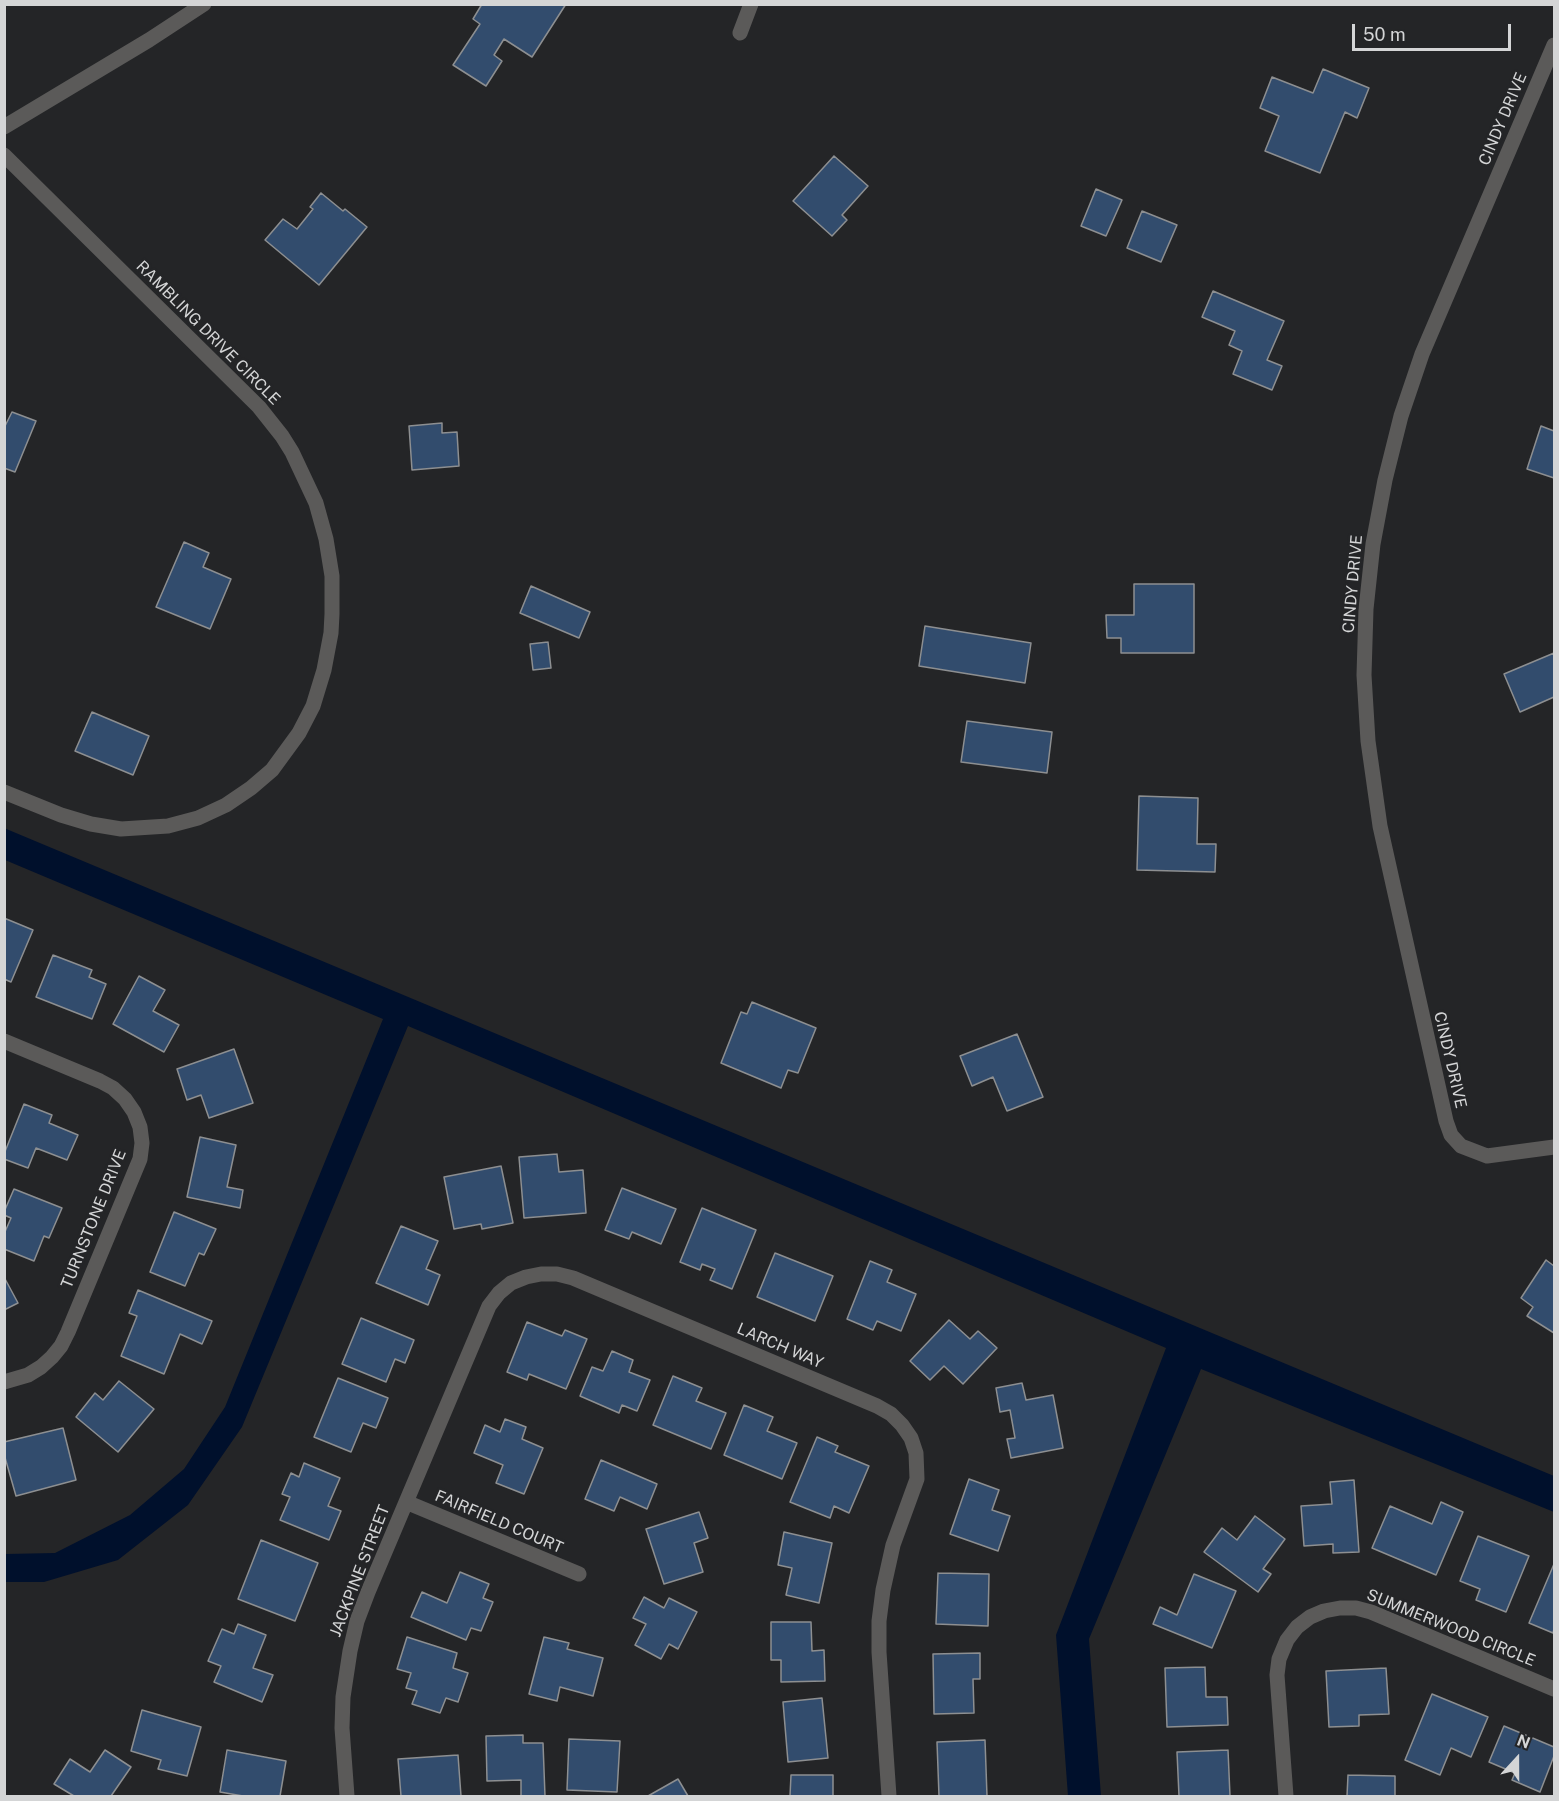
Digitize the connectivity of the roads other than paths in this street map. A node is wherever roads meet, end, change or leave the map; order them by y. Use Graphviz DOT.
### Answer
graph roads {
  1 [pos="204,4"];
  2 [pos="751,4"];
  3 [pos="740,33"];
  4 [pos="1554,45"];
  5 [pos="4,127"];
  6 [pos="4,155"];
  7 [pos="4,792"];
  8 [pos="4,1041"];
  9 [pos="1554,1147"];
  10 [pos="4,1382"];
  11 [pos="406,1502"];
  12 [pos="579,1574"];
  13 [pos="1554,1689"];
  14 [pos="346,1797"];
  15 [pos="889,1797"];
  16 [pos="1286,1797"];
  1 -- 5 [label="street"];
  2 -- 3 [label="street"];
  4 -- 9 [label="street, CINDY DRIVE"];
  6 -- 7 [label="street, RAMBLING DRIVE CIRCLE"];
  8 -- 10 [label="street, TURNSTONE DRIVE"];
  11 -- 12 [label="street, FAIRFIELD COURT"];
  11 -- 14 [label="street, JACKPINE STREET"];
  11 -- 15 [label="street, LARCH WAY"];
  13 -- 16 [label="street, SUMMERWOOD CIRCLE"];
}
